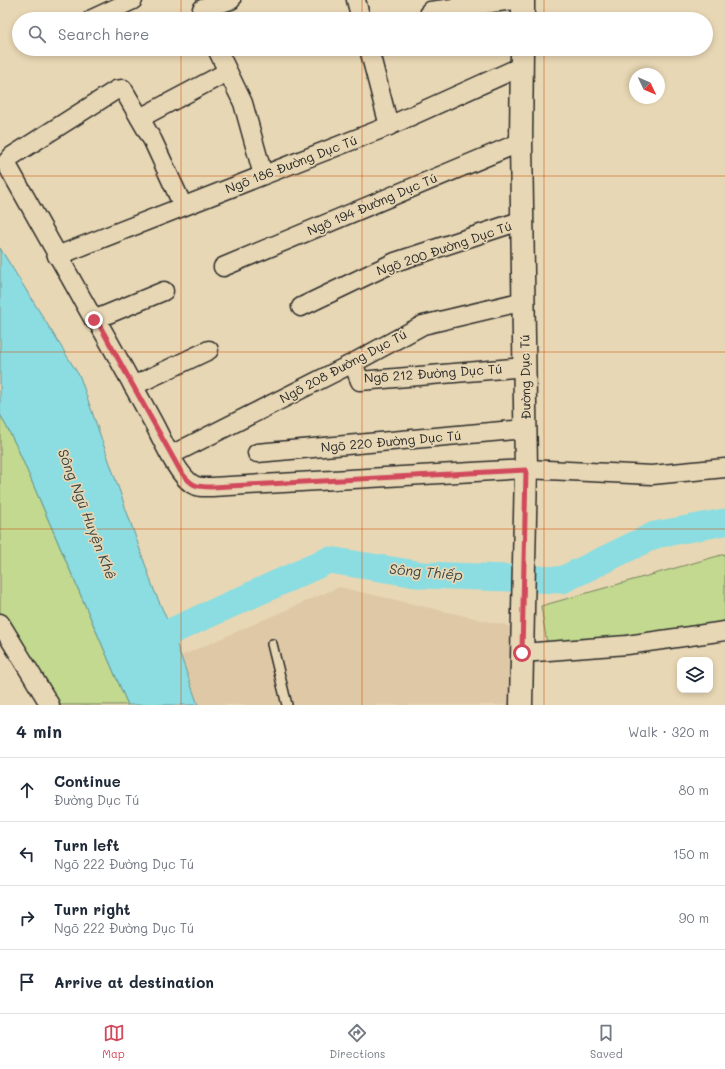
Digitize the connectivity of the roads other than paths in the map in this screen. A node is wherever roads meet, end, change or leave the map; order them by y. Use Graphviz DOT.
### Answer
graph roads {
  1 [pos="134,0"];
  2 [pos="230,0"];
  3 [pos="356,0"];
  4 [pos="515,0"];
  5 [pos="523,0"];
  6 [pos="430,11"];
  7 [pos="107,12"];
  8 [pos="203,12"];
  9 [pos="359,12"];
  10 [pos="523,12"];
  11 [pos="220,56"];
  12 [pos="371,56"];
  13 [pos="522,58"];
  14 [pos="227,72"];
  15 [pos="140,118"];
  16 [pos="390,126"];
  17 [pos="521,142"];
  18 [pos="263,175"];
  19 [pos="183,206"];
  20 [pos="523,220"];
  21 [pos="57,256"];
  22 [pos="223,266"];
  23 [pos="164,291"];
  24 [pos="524,300"];
  25 [pos="301,306"];
  26 [pos="96,319"];
  27 [pos="209,350"];
  28 [pos="353,363"];
  29 [pos="525,367"];
  30 [pos="133,386"];
  31 [pos="525,429"];
  32 [pos="257,453"];
  33 [pos="171,455"];
  34 [pos="725,468"];
  35 [pos="526,470"];
  36 [pos="0,623"];
  37 [pos="725,631"];
  38 [pos="272,644"];
  39 [pos="522,653"];
  40 [pos="50,705"];
  41 [pos="287,705"];
  42 [pos="521,705"];
  1 -- 7 [label="street"];
  2 -- 8 [label="street"];
  3 -- 9 [label="street"];
  4 -- 6 [label="street"];
  5 -- 10 [label="main road"];
  11 -- 14 [label="street"];
  12 -- 16 [label="street"];
  13 -- 16 [label="street, Ngõ 186 Đường Dục Tú"];
  13 -- 17 [label="main road, Đường Dục Tú"];
  14 -- 15 [label="street"];
  14 -- 18 [label="street"];
  15 -- 19 [label="street"];
  15 -- 21 [label="street"];
  16 -- 18 [label="street, Ngõ 186 Đường Dục Tú"];
  17 -- 20 [label="main road, Đường Dục Tú"];
  17 -- 22 [label="street, Ngõ 194 Đường Dục Tú"];
  18 -- 19 [label="street, Ngõ 186 Đường Dục Tú"];
  19 -- 21 [label="street, Ngõ 186 Đường Dục Tú"];
  20 -- 24 [label="main road, Đường Dục Tú"];
  20 -- 25 [label="street, Ngõ 200 Đường Dục Tú"];
  21 -- 26 [label="street"];
  23 -- 26 [label="street"];
  24 -- 28 [label="street, Ngõ 208 Đường Dục Tú"];
  24 -- 29 [label="main road, Đường Dục Tú"];
  26 -- 30 [label="street"];
  27 -- 30 [label="street"];
  28 -- 29 [label="street, Ngõ 212 Đường Dục Tú"];
  28 -- 33 [label="street, Ngõ 208 Đường Dục Tú"];
  29 -- 31 [label="main road, Đường Dục Tú"];
  30 -- 33 [label="street"];
  31 -- 32 [label="street, Ngõ 220 Đường Dục Tú"];
  31 -- 35 [label="main road, Đường Dục Tú"];
  33 -- 35 [label="street"];
  34 -- 35 [label="street"];
  35 -- 39 [label="main road, Đường Dục Tú"];
  36 -- 40 [label="street"];
  37 -- 39 [label="street"];
  38 -- 41 [label="lane"];
  39 -- 42 [label="main road, Đường Dục Tú"];
}
